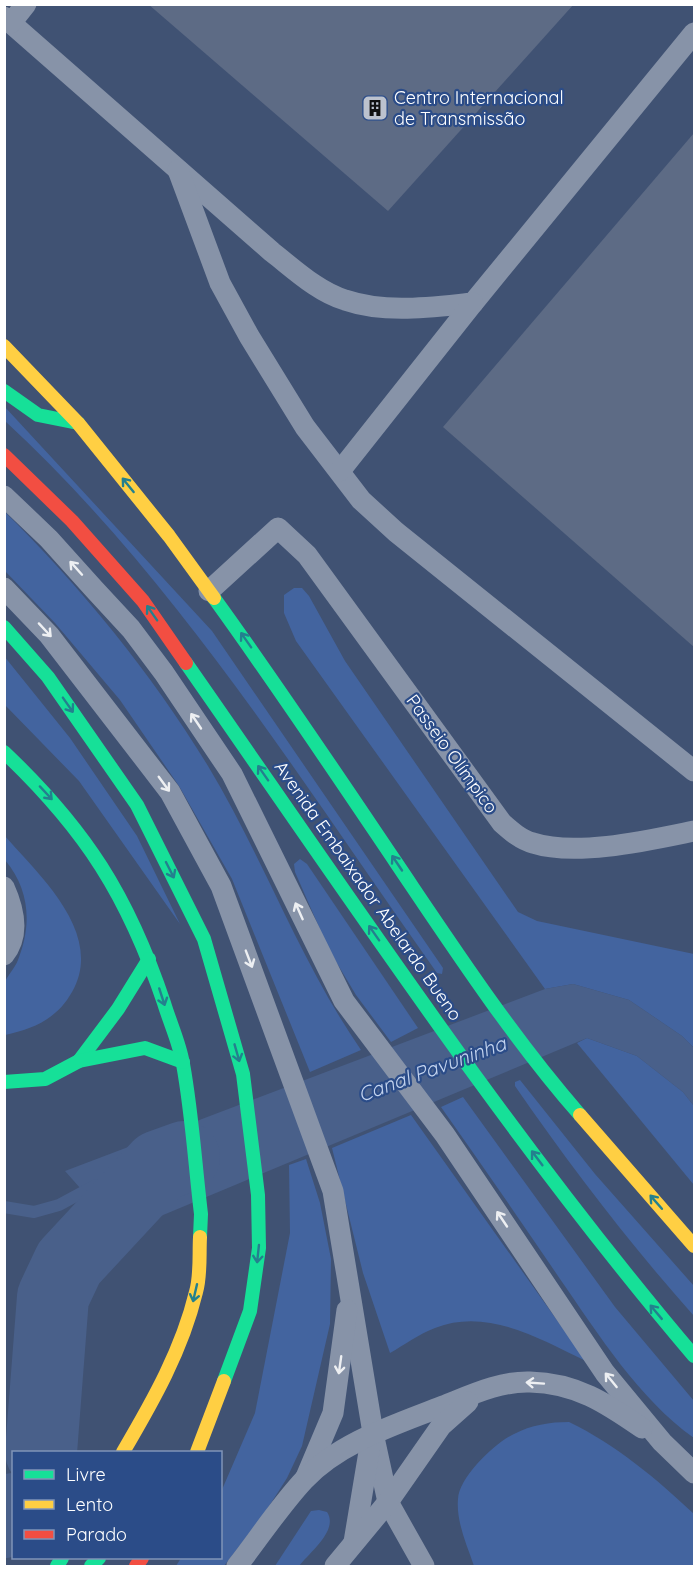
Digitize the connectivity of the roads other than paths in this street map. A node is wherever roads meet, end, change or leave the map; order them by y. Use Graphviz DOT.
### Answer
graph roads {
  1 [pos="26,4"];
  2 [pos="8,20"];
  3 [pos="694,33"];
  4 [pos="177,167"];
  5 [pos="473,303"];
  6 [pos="4,346"];
  7 [pos="4,391"];
  8 [pos="78,423"];
  9 [pos="4,455"];
  10 [pos="340,471"];
  11 [pos="4,496"];
  12 [pos="4,588"];
  13 [pos="209,591"];
  14 [pos="4,627"];
  15 [pos="4,752"];
  16 [pos="694,771"];
  17 [pos="694,831"];
  18 [pos="4,887"];
  19 [pos="4,955"];
  20 [pos="149,959"];
  21 [pos="79,1061"];
  22 [pos="183,1062"];
  23 [pos="4,1082"];
  24 [pos="694,1246"];
  25 [pos="350,1286"];
  26 [pos="694,1356"];
  27 [pos="494,1386"];
  28 [pos="372,1433"];
  29 [pos="662,1442"];
  30 [pos="124,1451"];
  31 [pos="197,1451"];
  32 [pos="694,1473"];
  33 [pos="305,1479"];
  34 [pos="388,1502"];
  35 [pos="354,1544"];
  36 [pos="237,1566"];
  37 [pos="335,1566"];
  38 [pos="424,1566"];
  1 -- 2 [label="lane"];
  2 -- 4 [label="lane"];
  3 -- 5 [label="lane"];
  4 -- 5 [label="lane"];
  4 -- 10 [label="lane"];
  5 -- 10 [label="lane"];
  6 -- 8 [label="main road, Avenida Embaixador Abelardo Bueno"];
  7 -- 8 [label="main road"];
  13 -- 8 [label="main road, Avenida Embaixador Abelardo Bueno, one-way"];
  26 -- 9 [label="main road, Avenida Embaixador Abelardo Bueno, one-way"];
  10 -- 16 [label="lane"];
  29 -- 11 [label="lane, one-way"];
  12 -- 25 [label="lane, one-way"];
  13 -- 17 [label="lane, Passeio Olímpico"];
  24 -- 13 [label="main road, Avenida Embaixador Abelardo Bueno, one-way"];
  14 -- 31 [label="main road, one-way"];
  15 -- 20 [label="main road, one-way"];
  18 -- 19 [label="lane"];
  20 -- 21 [label="main road"];
  20 -- 22 [label="main road, one-way"];
  21 -- 22 [label="main road"];
  21 -- 23 [label="main road"];
  22 -- 30 [label="main road, one-way"];
  25 -- 28 [label="lane"];
  25 -- 33 [label="lane, one-way"];
  27 -- 28 [label="lane"];
  29 -- 27 [label="lane, one-way"];
  27 -- 34 [label="lane"];
  28 -- 33 [label="lane"];
  28 -- 34 [label="lane"];
  28 -- 35 [label="lane"];
  29 -- 32 [label="lane"];
  33 -- 36 [label="lane"];
  34 -- 35 [label="lane"];
  34 -- 38 [label="lane"];
  35 -- 37 [label="lane"];
}
